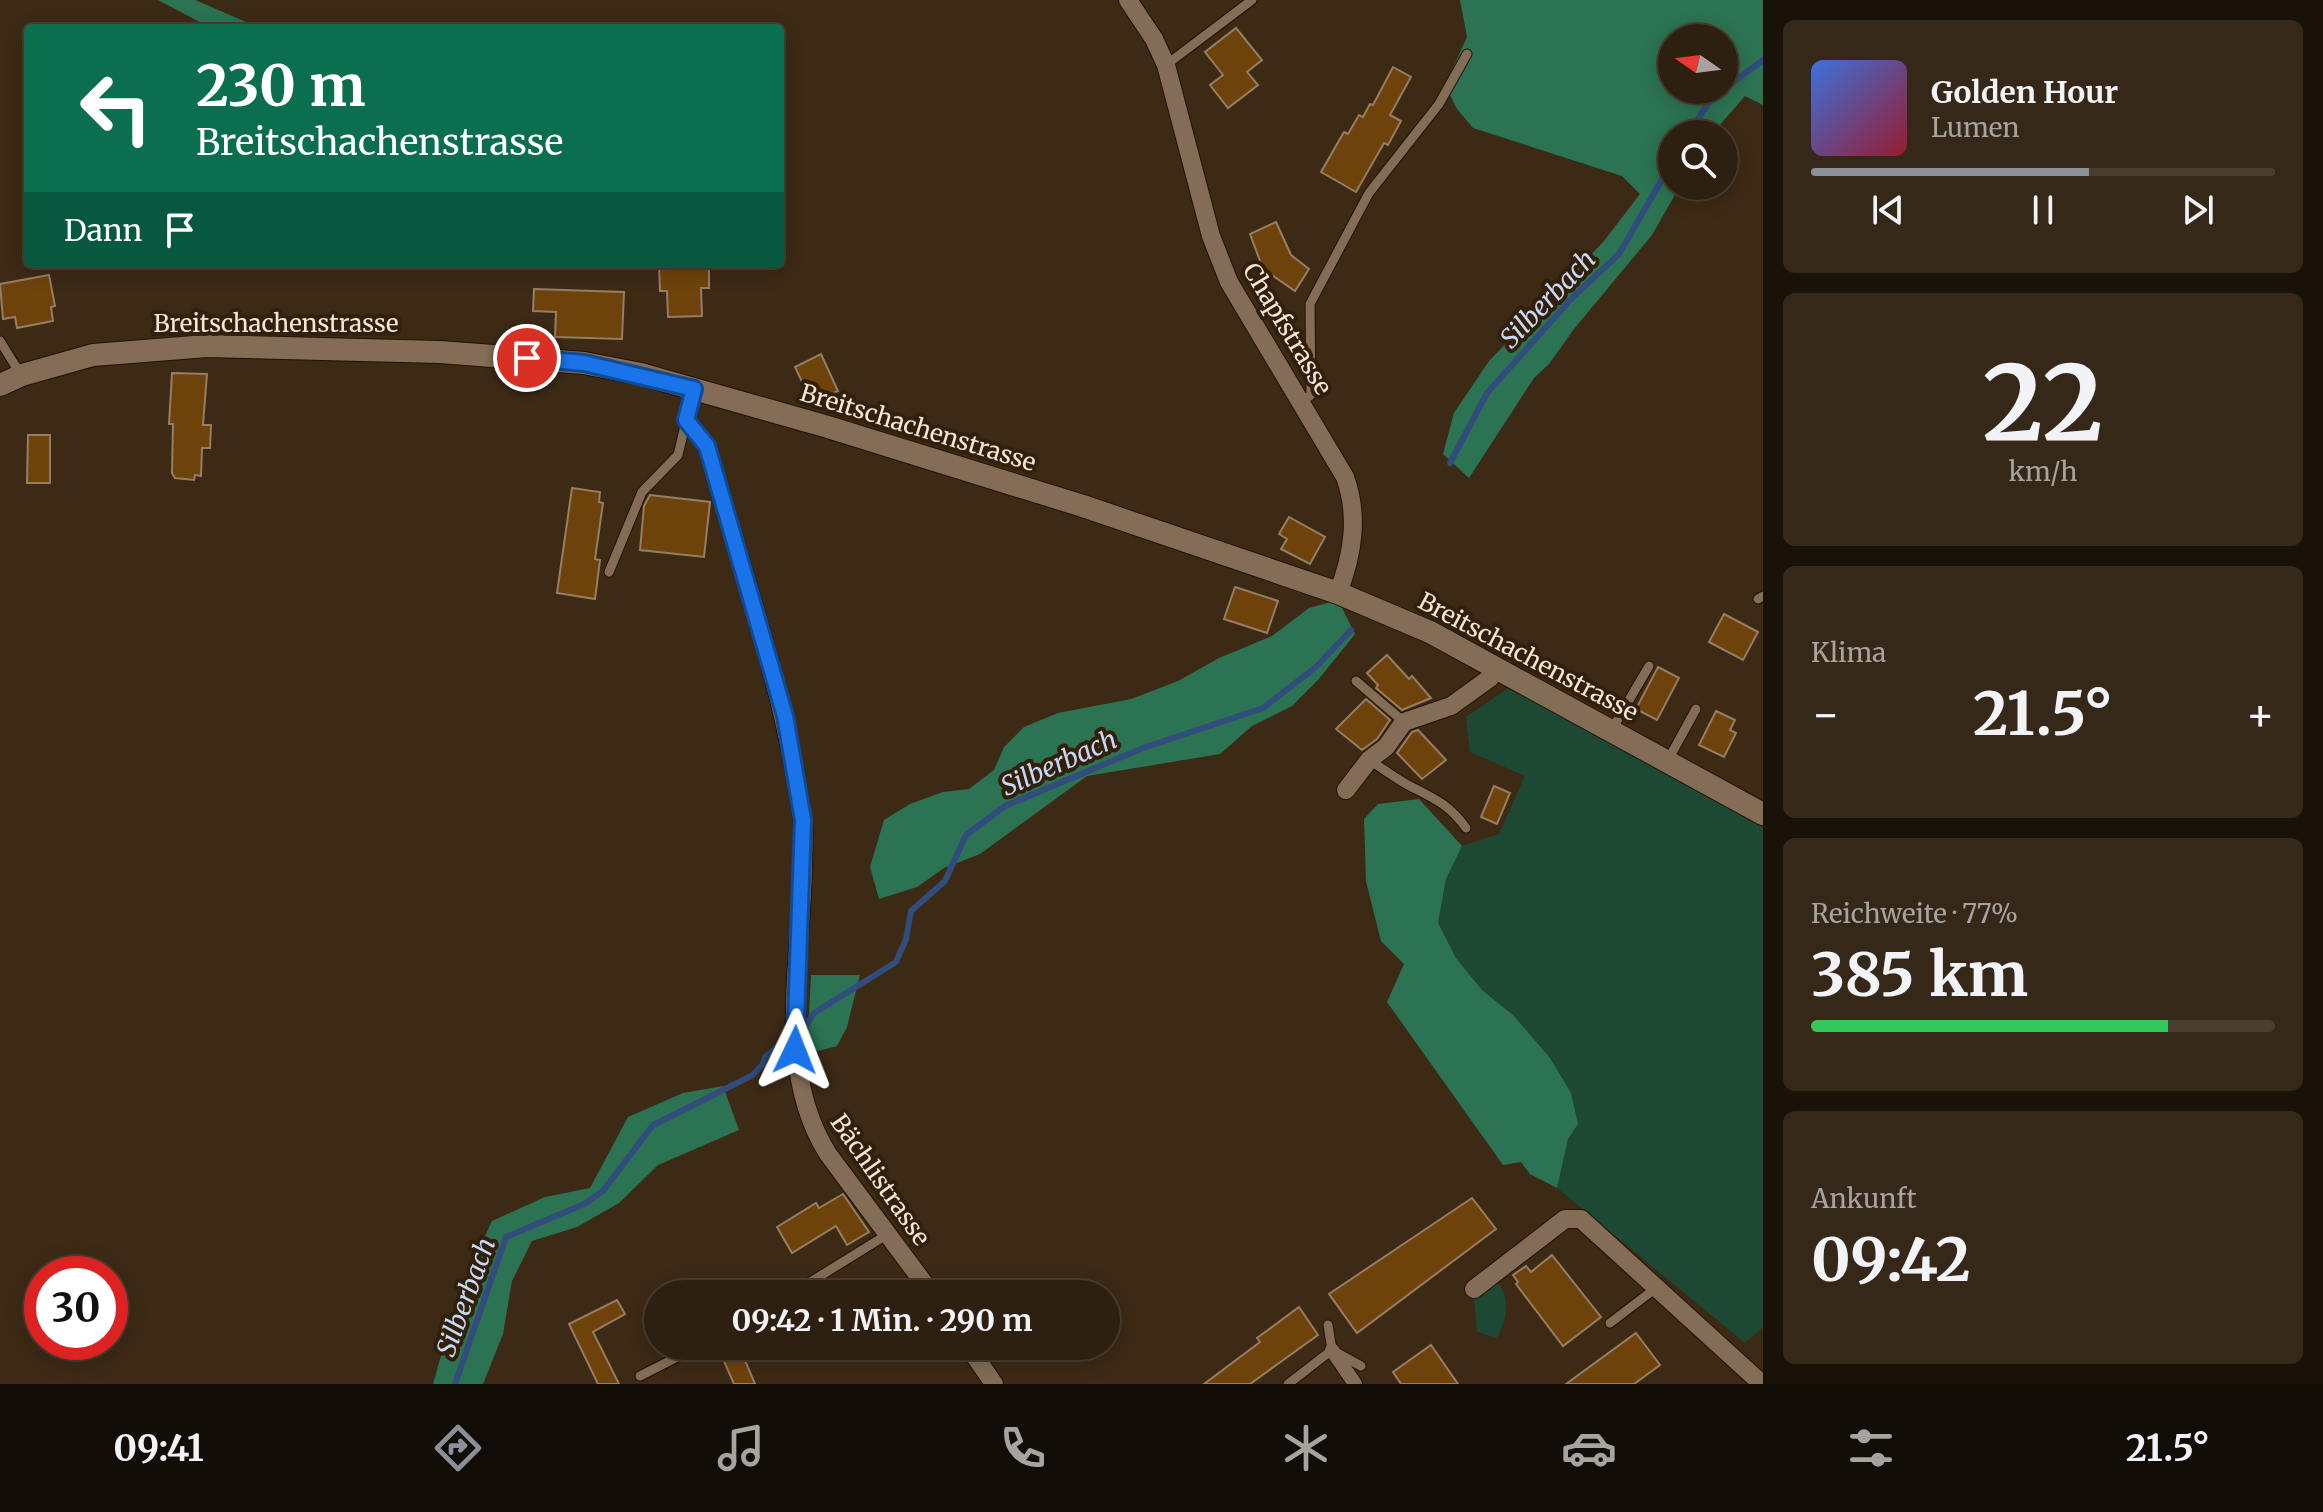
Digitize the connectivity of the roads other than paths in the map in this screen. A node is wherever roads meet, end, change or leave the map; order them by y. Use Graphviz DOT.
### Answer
graph roads {
  1 [pos="1128,0"];
  2 [pos="1252,0"];
  3 [pos="1467,54"];
  4 [pos="1166,65"];
  5 [pos="0,341"];
  6 [pos="22,375"];
  7 [pos="0,385"];
  8 [pos="694,389"];
  9 [pos="1302,401"];
  10 [pos="686,420"];
  11 [pos="609,572"];
  12 [pos="1338,593"];
  13 [pos="1649,666"];
  14 [pos="1495,667"];
  15 [pos="1356,681"];
  16 [pos="1696,709"];
  17 [pos="1404,722"];
  18 [pos="1611,731"];
  19 [pos="1369,760"];
  20 [pos="1667,762"];
  21 [pos="1346,790"];
  22 [pos="1763,814"];
  23 [pos="1466,828"];
  24 [pos="888,1234"];
  25 [pos="814,1280"];
  26 [pos="922,1280"];
  27 [pos="1656,1288"];
  28 [pos="1474,1289"];
  29 [pos="1610,1323"];
  30 [pos="1328,1325"];
  31 [pos="1332,1350"];
  32 [pos="671,1360"];
  33 [pos="978,1360"];
  34 [pos="1361,1366"];
  35 [pos="640,1376"];
  36 [pos="994,1384"];
  37 [pos="1288,1384"];
  38 [pos="1355,1384"];
  39 [pos="1762,1384"];
  1 -- 4 [label="street, Chapfstrasse"];
  2 -- 4 [label="lane"];
  3 -- 9 [label="lane"];
  4 -- 9 [label="street, Chapfstrasse"];
  5 -- 6 [label="lane"];
  6 -- 7 [label="street, Breitschachenstrasse"];
  6 -- 8 [label="street, Breitschachenstrasse"];
  8 -- 10 [label="street"];
  8 -- 12 [label="street, Breitschachenstrasse"];
  9 -- 12 [label="street, Chapfstrasse"];
  10 -- 11 [label="lane"];
  10 -- 24 [label="street, Bächlistrasse"];
  12 -- 14 [label="street, Breitschachenstrasse"];
  13 -- 18 [label="lane"];
  14 -- 17 [label="street"];
  14 -- 18 [label="street, Breitschachenstrasse"];
  15 -- 17 [label="lane"];
  16 -- 20 [label="lane"];
  17 -- 19 [label="street"];
  18 -- 20 [label="street, Breitschachenstrasse"];
  19 -- 21 [label="street"];
  19 -- 23 [label="lane"];
  20 -- 22 [label="street, Breitschachenstrasse"];
  24 -- 25 [label="lane"];
  24 -- 26 [label="street, Bächlistrasse"];
  27 -- 28 [label="street"];
  27 -- 29 [label="lane"];
  27 -- 39 [label="street"];
  30 -- 31 [label="lane"];
  31 -- 34 [label="lane"];
  31 -- 37 [label="lane"];
  31 -- 38 [label="street"];
  32 -- 35 [label="lane"];
  33 -- 36 [label="street"];
}
